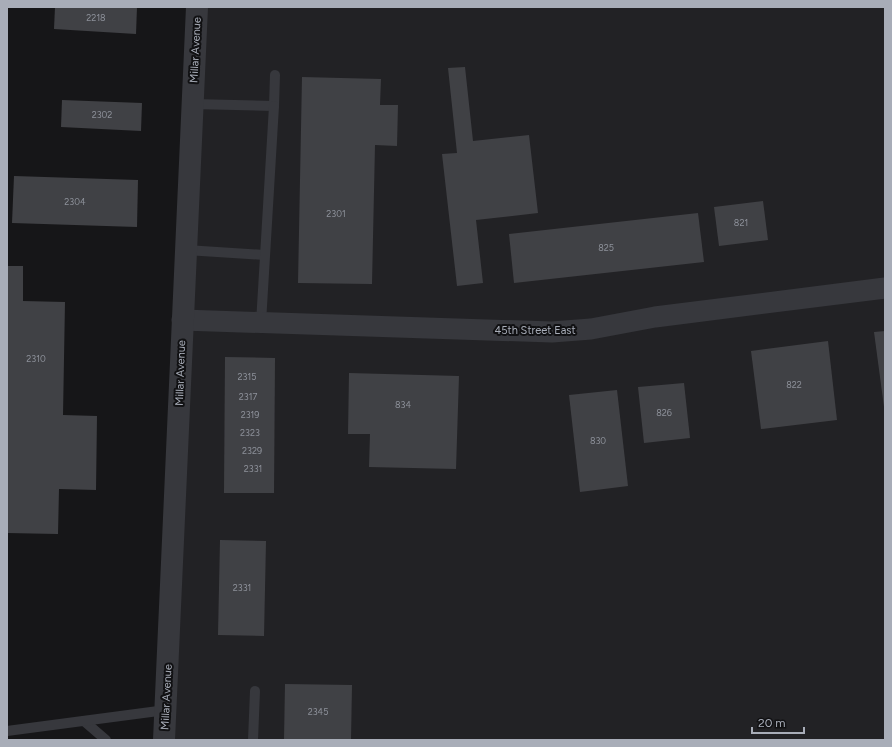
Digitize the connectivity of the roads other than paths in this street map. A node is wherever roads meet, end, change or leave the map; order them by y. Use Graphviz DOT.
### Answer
graph roads {
  1 [pos="197,7"];
  2 [pos="275,76"];
  3 [pos="192,104"];
  4 [pos="274,106"];
  5 [pos="186,250"];
  6 [pos="265,255"];
  7 [pos="885,288"];
  8 [pos="182,320"];
  9 [pos="261,322"];
  10 [pos="255,691"];
  11 [pos="166,710"];
  12 [pos="84,721"];
  13 [pos="7,731"];
  14 [pos="106,740"];
  15 [pos="164,740"];
  16 [pos="253,740"];
  1 -- 3 [label="street, Millar Avenue"];
  2 -- 4 [label="lane"];
  3 -- 4 [label="lane"];
  3 -- 5 [label="street, Millar Avenue"];
  4 -- 6 [label="lane"];
  5 -- 6 [label="lane"];
  5 -- 8 [label="street, Millar Avenue"];
  6 -- 9 [label="lane"];
  7 -- 9 [label="street, 45th Street East"];
  8 -- 9 [label="street, 45th Street East"];
  8 -- 11 [label="street, Millar Avenue"];
  10 -- 16 [label="lane"];
  11 -- 12 [label="lane"];
  11 -- 15 [label="street, Millar Avenue"];
  12 -- 13 [label="lane"];
  12 -- 14 [label="lane"];
}
